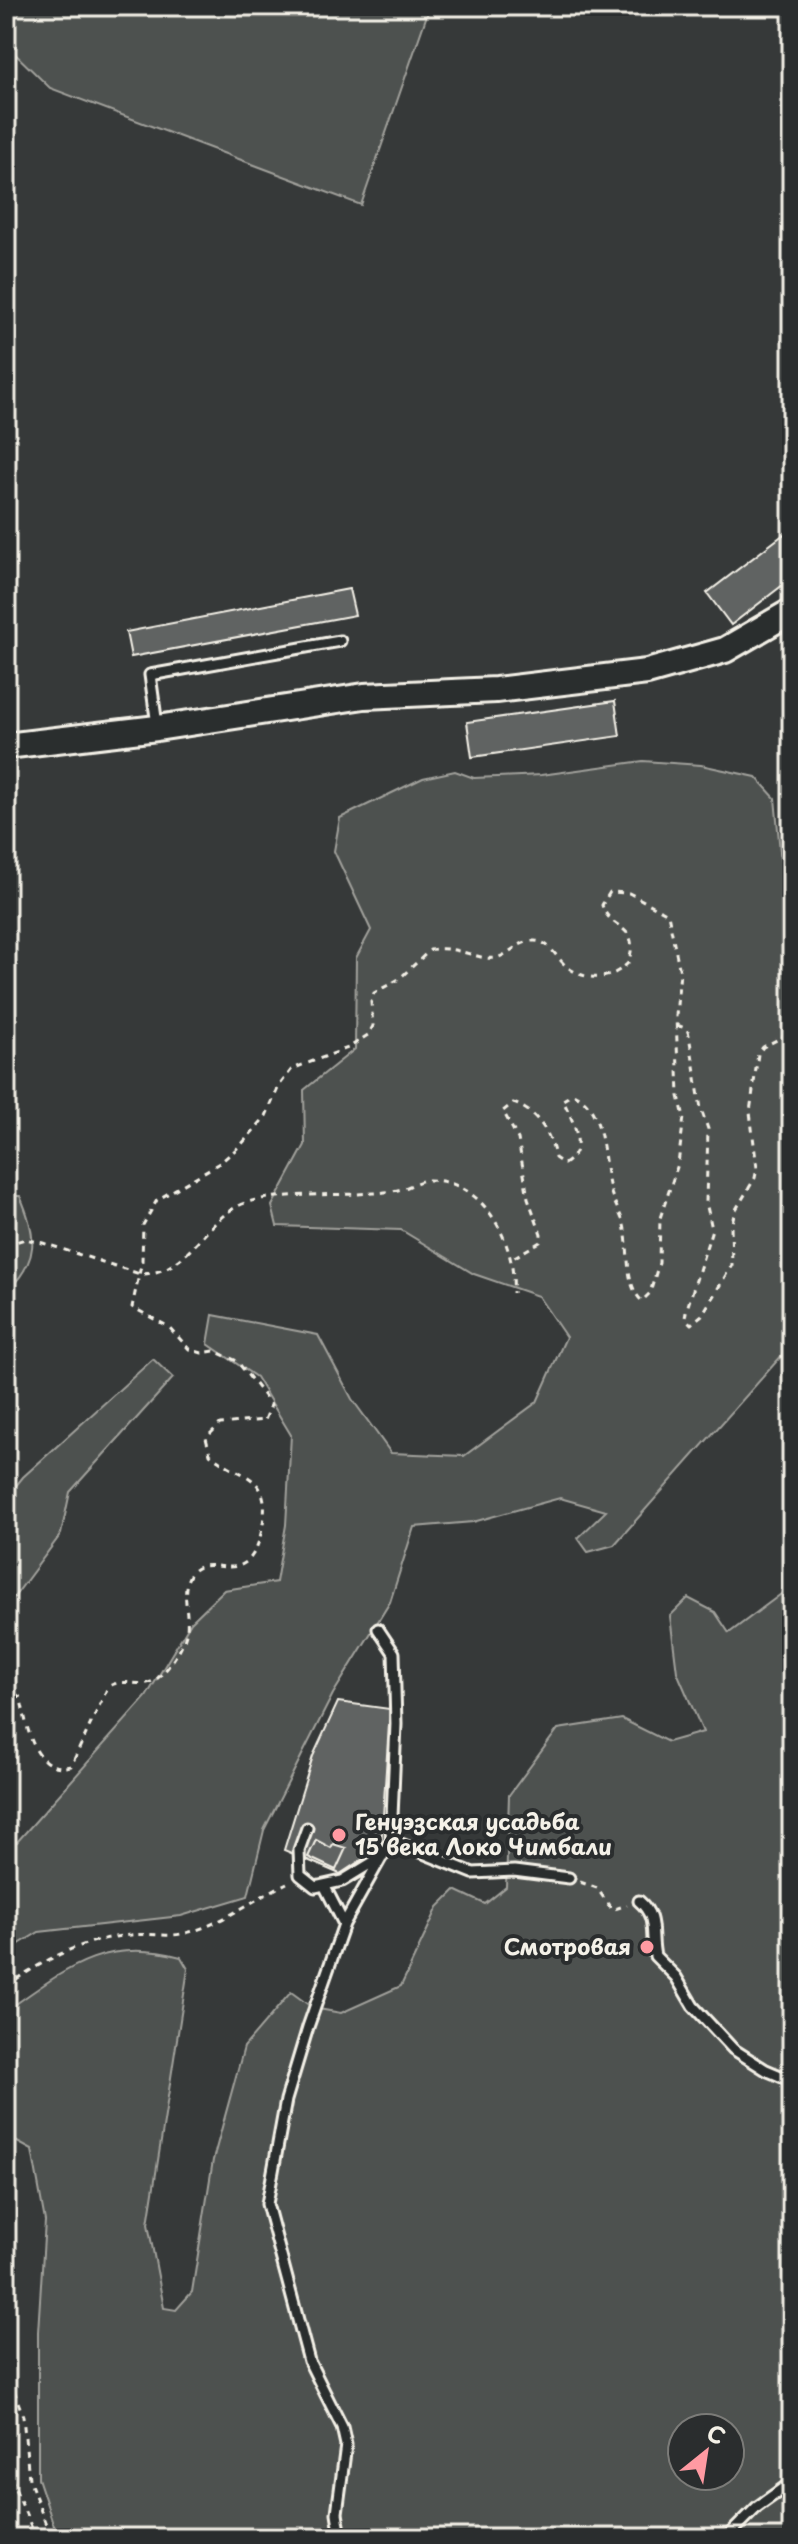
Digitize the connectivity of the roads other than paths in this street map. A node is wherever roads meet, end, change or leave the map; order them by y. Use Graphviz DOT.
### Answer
graph roads {
  1 [pos="792,611"];
  2 [pos="340,641"];
  3 [pos="157,728"];
  4 [pos="6,746"];
  5 [pos="378,1629"];
  6 [pos="307,1828"];
  7 [pos="391,1840"];
  8 [pos="383,1856"];
  9 [pos="569,1878"];
  10 [pos="325,1887"];
  11 [pos="639,1901"];
  12 [pos="344,1924"];
  13 [pos="792,2081"];
  14 [pos="792,2482"];
  15 [pos="341,2538"];
  16 [pos="726,2538"];
  1 -- 3 [label="street"];
  2 -- 3 [label="lane"];
  3 -- 4 [label="street"];
  5 -- 7 [label="lane"];
  6 -- 10 [label="lane"];
  7 -- 8 [label="lane"];
  7 -- 9 [label="lane"];
  8 -- 10 [label="lane"];
  8 -- 12 [label="lane"];
  10 -- 12 [label="lane"];
  11 -- 13 [label="lane"];
  12 -- 15 [label="lane"];
  14 -- 16 [label="lane"];
}
